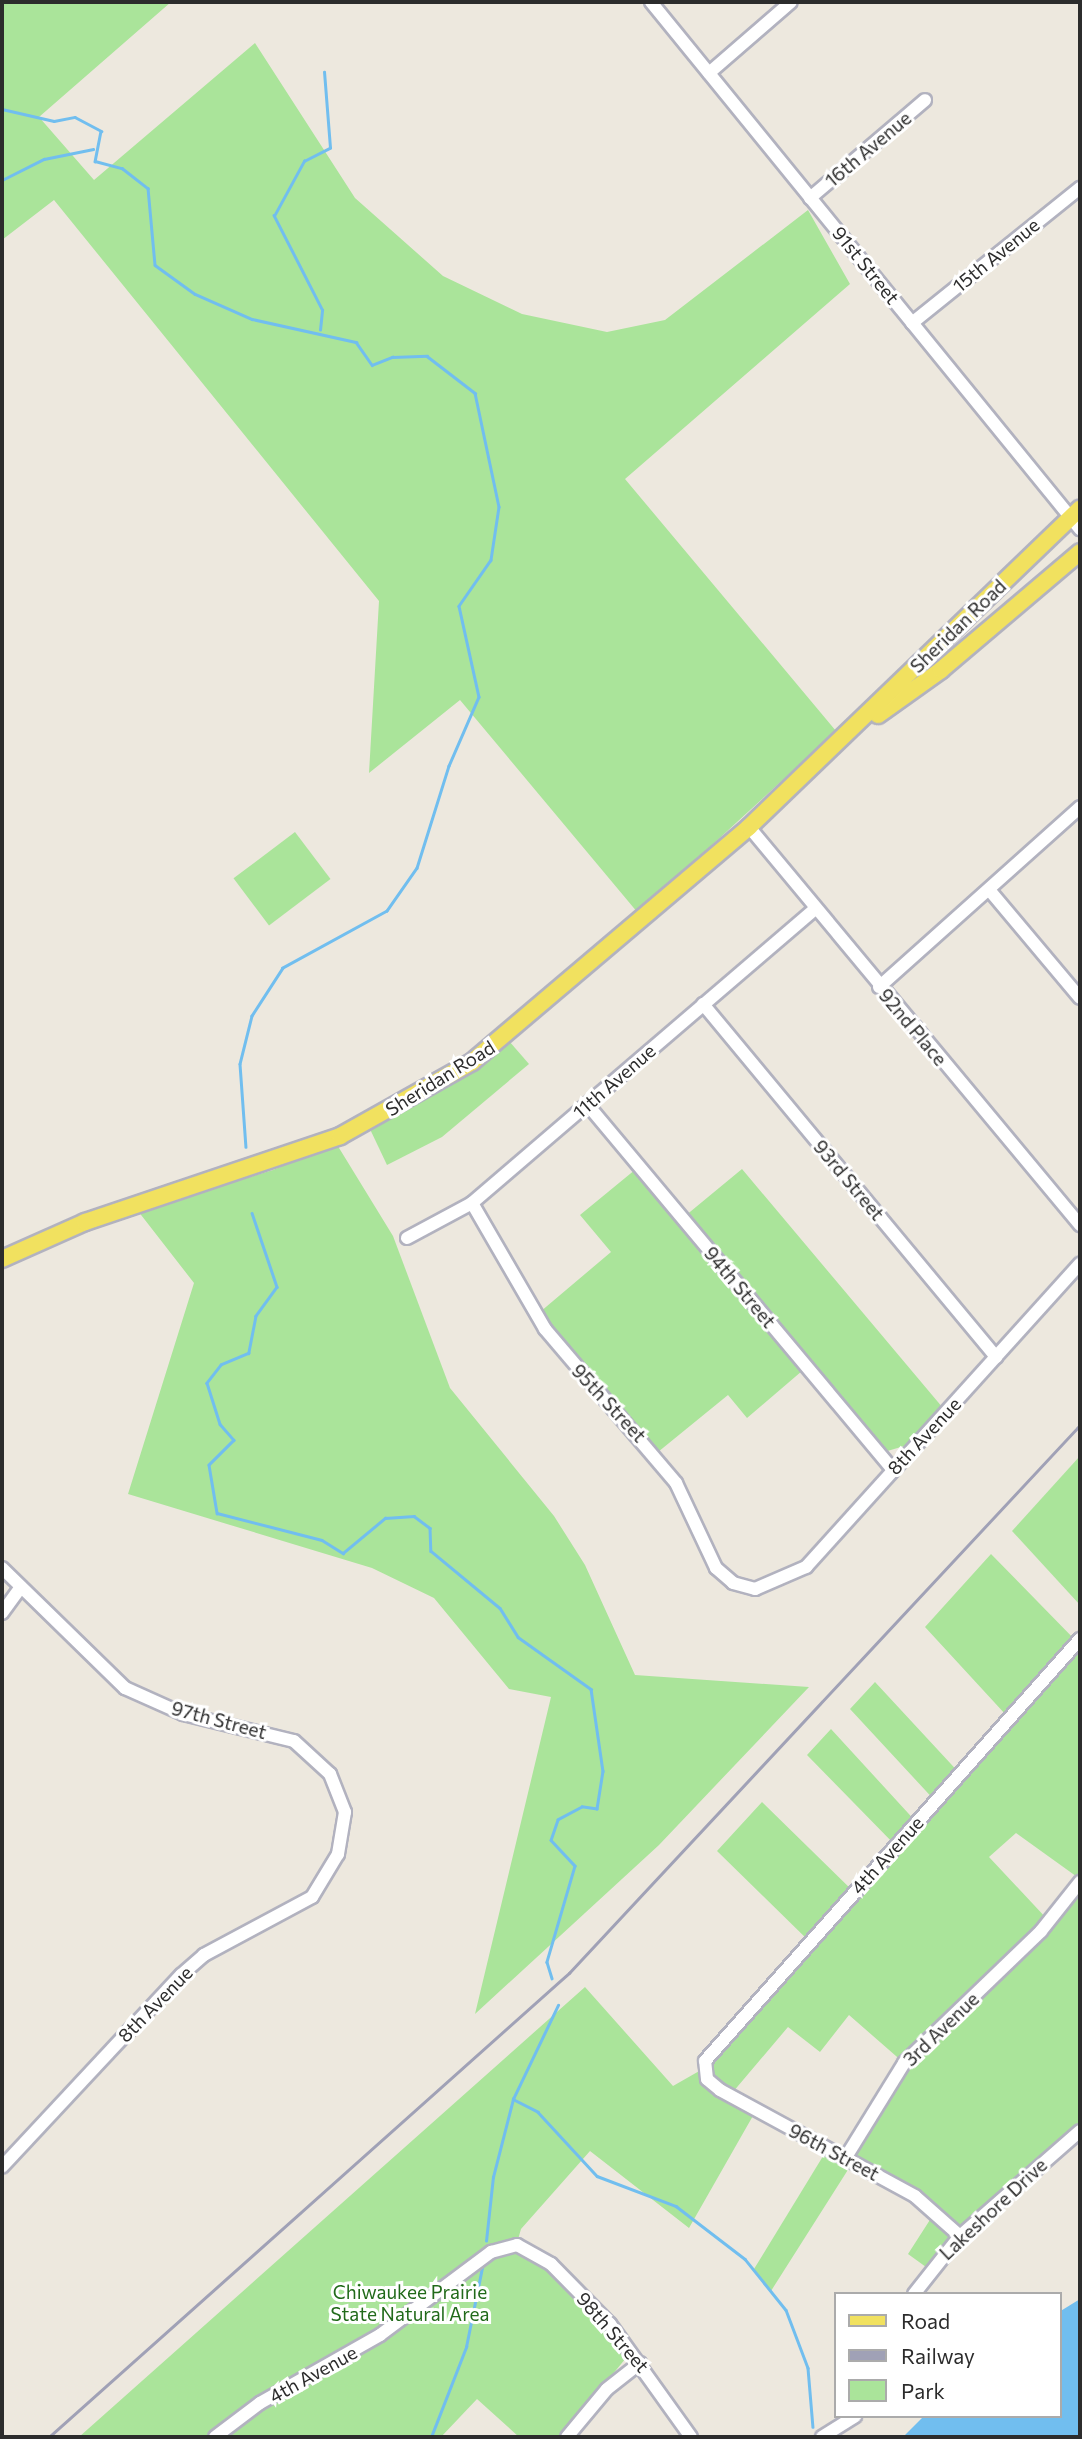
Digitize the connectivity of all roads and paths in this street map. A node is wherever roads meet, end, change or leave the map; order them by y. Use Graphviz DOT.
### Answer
graph roads {
  1 [pos="650,2"];
  2 [pos="791,2"];
  3 [pos="709,73"];
  4 [pos="925,100"];
  5 [pos="1080,188"];
  6 [pos="810,198"];
  7 [pos="912,323"];
  8 [pos="1077,519"];
  9 [pos="1080,552"];
  10 [pos="835,744"];
  11 [pos="1080,807"];
  12 [pos="749,827"];
  13 [pos="991,892"];
  14 [pos="813,911"];
  15 [pos="879,987"];
  16 [pos="1080,999"];
  17 [pos="703,1004"];
  18 [pos="587,1104"];
  19 [pos="472,1203"];
  20 [pos="1080,1225"];
  21 [pos="407,1238"];
  22 [pos="2,1259"];
  23 [pos="1080,1264"];
  24 [pos="996,1357"];
  25 [pos="892,1469"];
  26 [pos="2,1568"];
  27 [pos="21,1587"];
  28 [pos="755,1589"];
  29 [pos="2,1614"];
  30 [pos="1080,1639"];
  31 [pos="344,1832"];
  32 [pos="1080,1882"];
  33 [pos="705,2075"];
  34 [pos="1080,2131"];
  35 [pos="846,2157"];
  36 [pos="2,2167"];
  37 [pos="960,2236"];
  38 [pos="517,2245"];
  39 [pos="916,2292"];
  40 [pos="640,2363"];
  41 [pos="852,2418"];
  42 [pos="215,2437"];
  43 [pos="567,2437"];
  44 [pos="691,2437"];
  45 [pos="822,2437"];
  1 -- 3 [label="street, 91st Street"];
  2 -- 3 [label="street"];
  3 -- 6 [label="street, 91st Street"];
  4 -- 6 [label="street, 16th Avenue"];
  5 -- 7 [label="street, 15th Avenue"];
  6 -- 7 [label="street, 91st Street"];
  7 -- 8 [label="street, 91st Street"];
  8 -- 10 [label="main road, Sheridan Road"];
  9 -- 10 [label="main road, Sheridan Road"];
  10 -- 12 [label="main road, Sheridan Road"];
  11 -- 13 [label="street"];
  12 -- 14 [label="street, 92nd Place"];
  12 -- 22 [label="main road, Sheridan Road"];
  13 -- 15 [label="street"];
  13 -- 16 [label="street"];
  14 -- 15 [label="street, 92nd Place"];
  14 -- 17 [label="street, 11th Avenue"];
  15 -- 20 [label="street, 92nd Place"];
  17 -- 18 [label="street, 11th Avenue"];
  17 -- 24 [label="street, 93rd Street"];
  18 -- 19 [label="street, 11th Avenue"];
  18 -- 25 [label="street, 94th Street"];
  19 -- 21 [label="street, 11th Avenue"];
  19 -- 28 [label="street, 95th Street"];
  23 -- 24 [label="street, 8th Avenue"];
  24 -- 25 [label="street, 8th Avenue"];
  25 -- 28 [label="street, 8th Avenue"];
  26 -- 27 [label="street, 97th Street"];
  27 -- 29 [label="street"];
  27 -- 31 [label="street, 97th Street"];
  30 -- 33 [label="street, 4th Avenue"];
  31 -- 36 [label="street, 8th Avenue"];
  32 -- 35 [label="street, 3rd Avenue"];
  33 -- 35 [label="street, 96th Street"];
  34 -- 37 [label="street, Lakeshore Drive"];
  35 -- 37 [label="street, 96th Street"];
  37 -- 39 [label="street, Lakeshore Drive"];
  38 -- 40 [label="street, 98th Street"];
  38 -- 42 [label="street, 4th Avenue"];
  40 -- 43 [label="street"];
  40 -- 44 [label="street, 98th Street"];
  41 -- 45 [label="street"];
}
